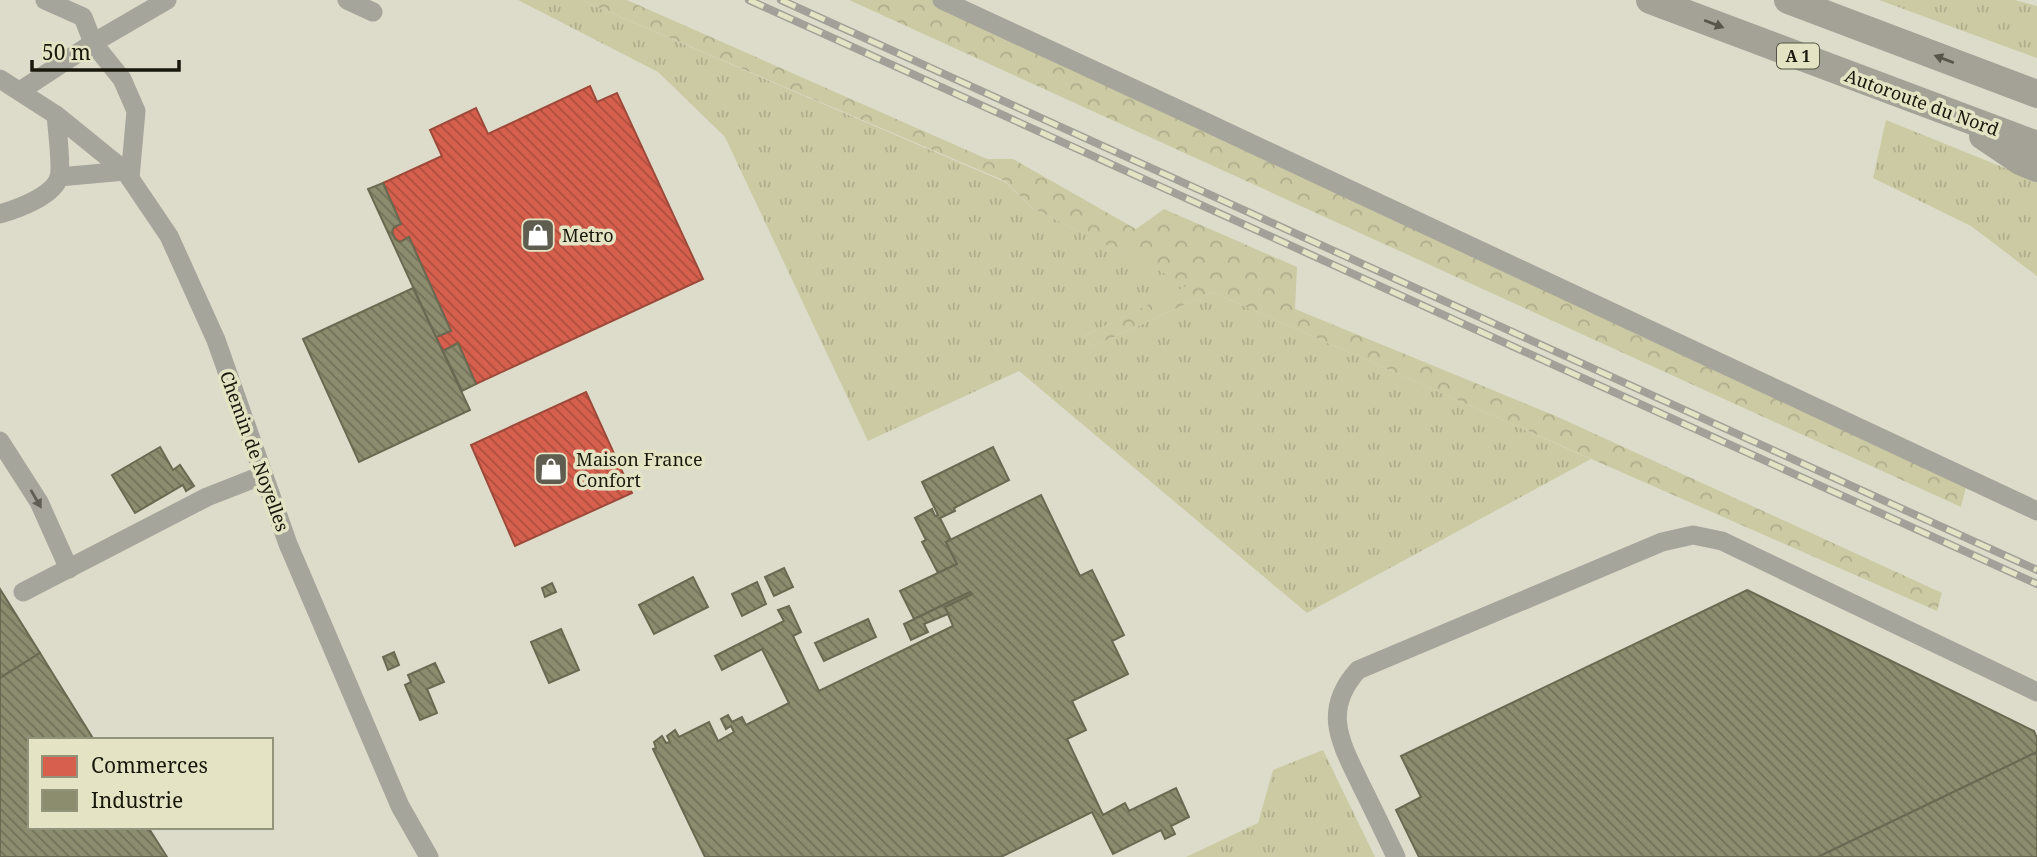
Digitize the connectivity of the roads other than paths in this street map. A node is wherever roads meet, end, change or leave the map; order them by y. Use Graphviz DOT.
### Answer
graph roads {
  1 [pos="46,0"];
  2 [pos="166,0"];
  3 [pos="347,0"];
  4 [pos="942,0"];
  5 [pos="1650,0"];
  6 [pos="1788,0"];
  7 [pos="373,12"];
  8 [pos="93,43"];
  9 [pos="0,79"];
  10 [pos="2008,83"];
  11 [pos="2037,85"];
  12 [pos="20,91"];
  13 [pos="2037,94"];
  14 [pos="1946,111"];
  15 [pos="56,116"];
  16 [pos="2037,145"];
  17 [pos="2037,168"];
  18 [pos="128,174"];
  19 [pos="60,177"];
  20 [pos="0,214"];
  21 [pos="0,441"];
  22 [pos="263,475"];
  23 [pos="2037,511"];
  24 [pos="69,569"];
  25 [pos="23,592"];
  26 [pos="2037,692"];
  27 [pos="429,857"];
  28 [pos="1396,857"];
  1 -- 8 [label="street"];
  2 -- 8 [label="street"];
  3 -- 7 [label="street"];
  4 -- 23 [label="street"];
  5 -- 14 [label="highway, Autoroute du Nord / A 1, one-way"];
  10 -- 6 [label="highway, one-way"];
  8 -- 12 [label="street"];
  8 -- 18 [label="street"];
  9 -- 12 [label="street, Chemin de Noyelles"];
  10 -- 11 [label="highway"];
  10 -- 13 [label="highway"];
  12 -- 15 [label="street, Chemin de Noyelles"];
  14 -- 16 [label="highway, Autoroute du Nord / A 1"];
  14 -- 17 [label="highway"];
  15 -- 18 [label="street, Chemin de Noyelles"];
  15 -- 19 [label="street"];
  18 -- 19 [label="street"];
  18 -- 22 [label="street, Chemin de Noyelles"];
  19 -- 20 [label="street"];
  21 -- 24 [label="street, one-way"];
  22 -- 24 [label="street"];
  22 -- 27 [label="street, Chemin de Noyelles"];
  24 -- 25 [label="street"];
  26 -- 28 [label="street"];
}
